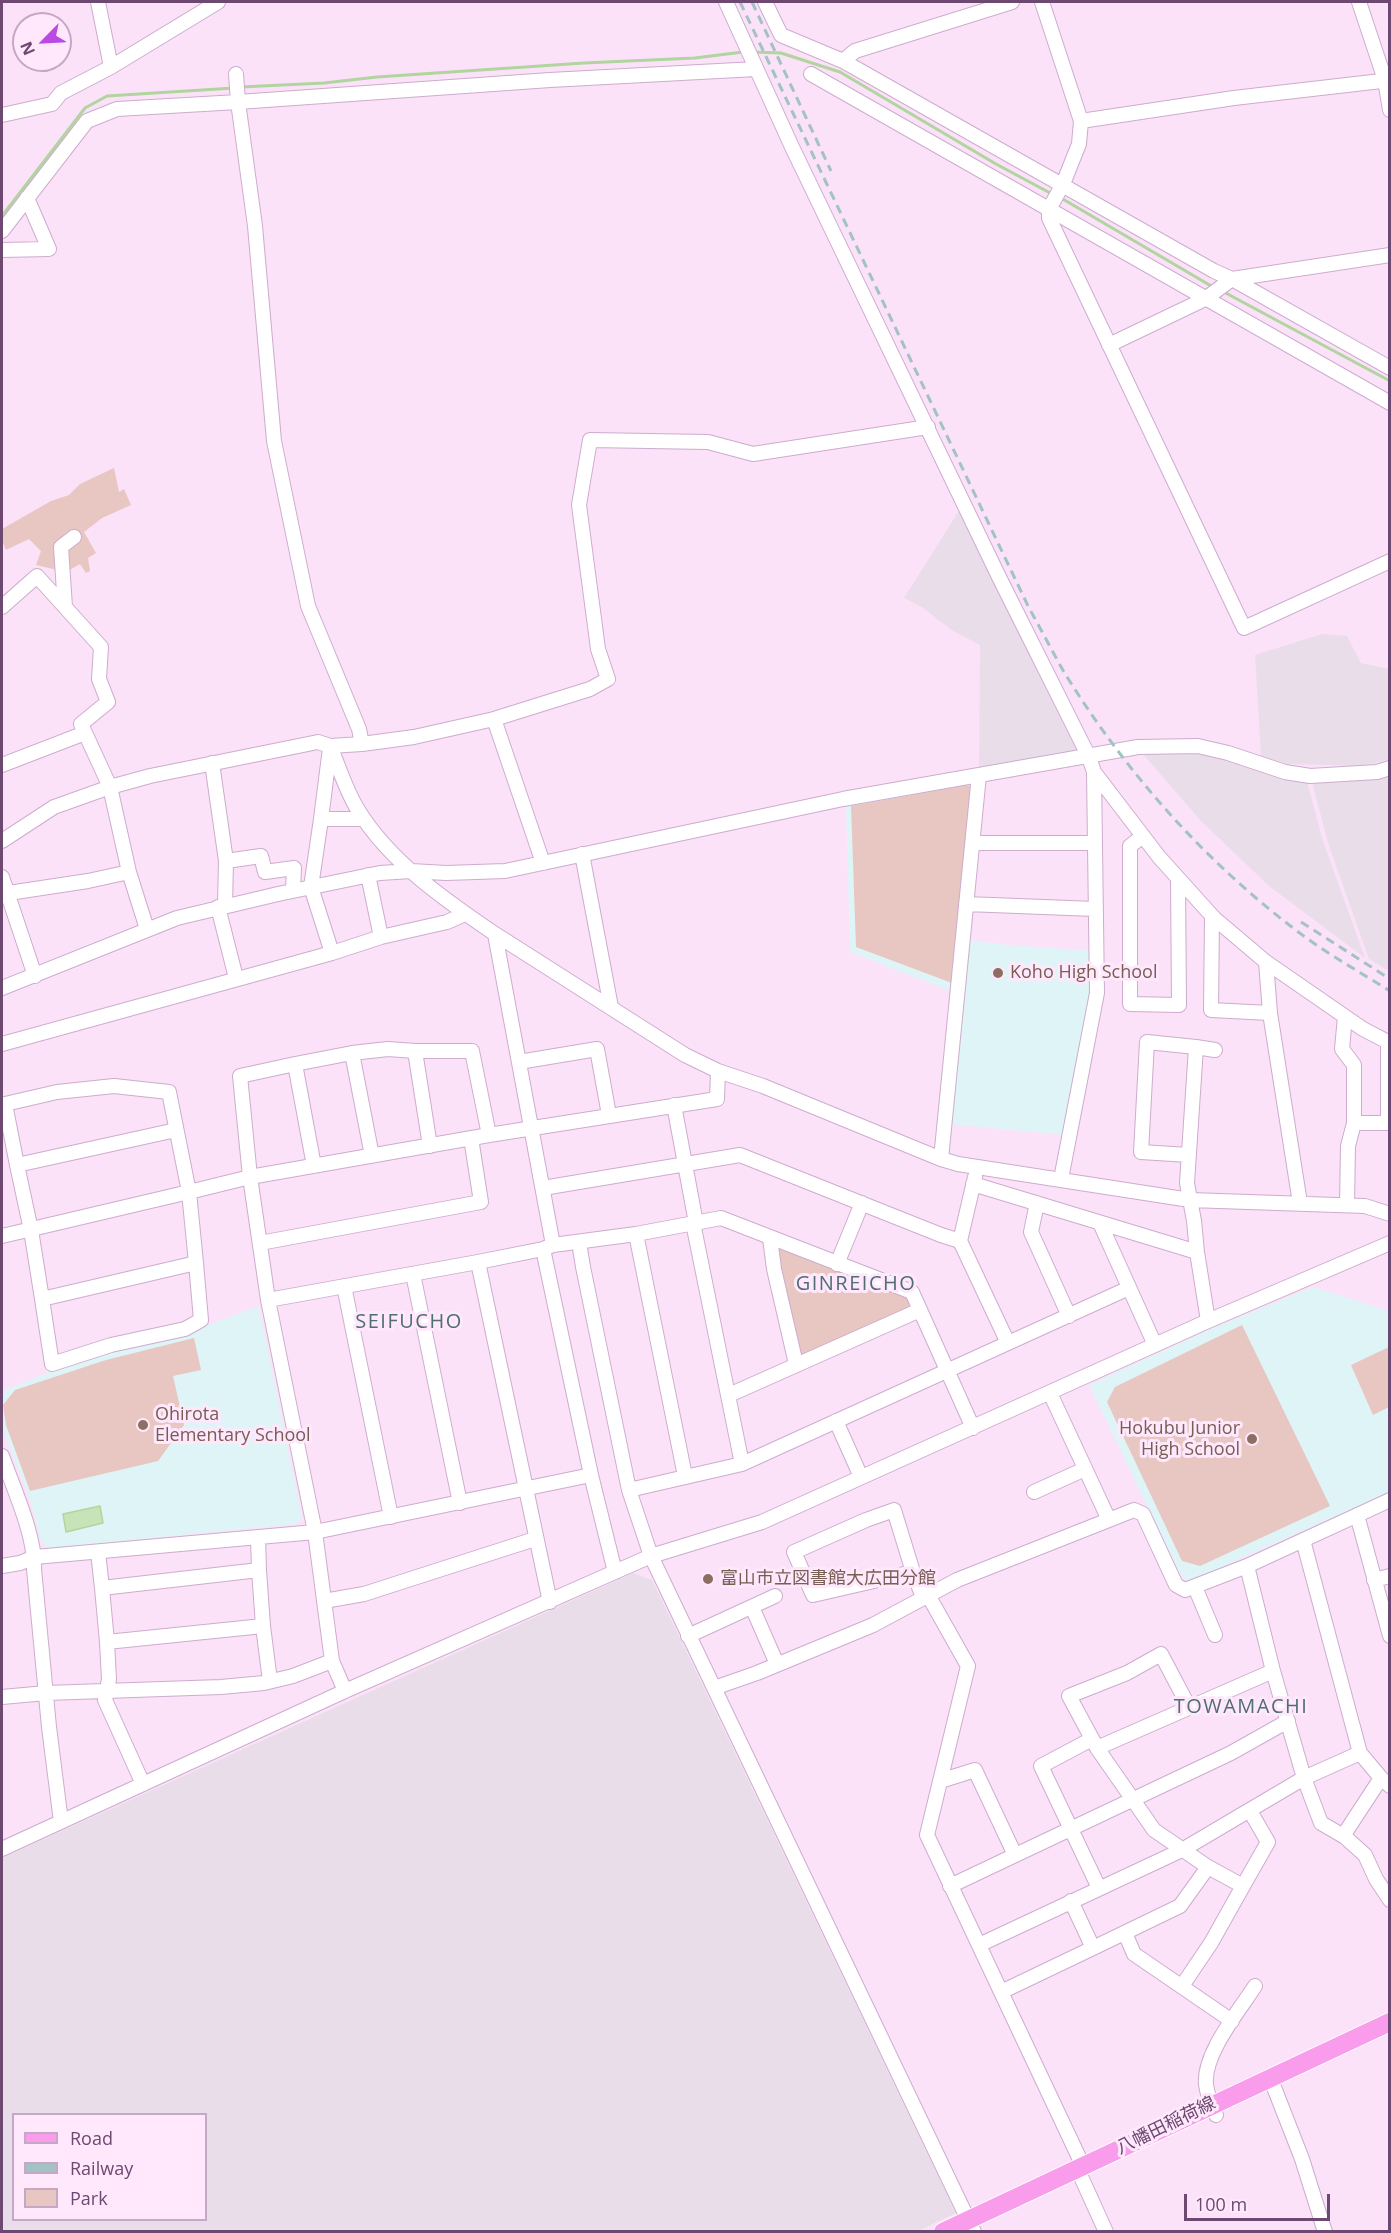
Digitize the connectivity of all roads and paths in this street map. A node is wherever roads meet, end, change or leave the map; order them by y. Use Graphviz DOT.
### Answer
graph roads {
  1 [pos="98,2"];
  2 [pos="218,2"];
  3 [pos="726,2"];
  4 [pos="765,2"];
  5 [pos="1011,2"];
  6 [pos="1042,2"];
  7 [pos="1359,2"];
  8 [pos="843,61"];
  9 [pos="111,67"];
  10 [pos="756,69"];
  11 [pos="236,74"];
  12 [pos="811,74"];
  13 [pos="1387,80"];
  14 [pos="238,102"];
  15 [pos="1389,110"];
  16 [pos="2,115"];
  17 [pos="1081,121"];
  18 [pos="1063,184"];
  19 [pos="27,198"];
  20 [pos="1049,209"];
  21 [pos="2,231"];
  22 [pos="2,250"];
  23 [pos="1389,255"];
  24 [pos="1232,279"];
  25 [pos="1205,299"];
  26 [pos="1109,345"];
  27 [pos="1389,368"];
  28 [pos="1389,403"];
  29 [pos="928,427"];
  30 [pos="74,537"];
  31 [pos="1389,561"];
  32 [pos="2,607"];
  33 [pos="65,607"];
  34 [pos="495,719"];
  35 [pos="85,733"];
  36 [pos="363,744"];
  37 [pos="330,746"];
  38 [pos="1089,757"];
  39 [pos="213,763"];
  40 [pos="2,765"];
  41 [pos="1389,768"];
  42 [pos="1094,771"];
  43 [pos="980,775"];
  44 [pos="110,787"];
  45 [pos="321,819"];
  46 [pos="364,819"];
  47 [pos="1143,836"];
  48 [pos="2,841"];
  49 [pos="973,843"];
  50 [pos="1093,843"];
  51 [pos="582,854"];
  52 [pos="226,861"];
  53 [pos="543,862"];
  54 [pos="411,871"];
  55 [pos="129,872"];
  56 [pos="368,875"];
  57 [pos="2,877"];
  58 [pos="1178,878"];
  59 [pos="311,887"];
  60 [pos="293,891"];
  61 [pos="4,895"];
  62 [pos="966,904"];
  63 [pos="222,906"];
  64 [pos="1095,909"];
  65 [pos="465,914"];
  66 [pos="1212,916"];
  67 [pos="147,929"];
  68 [pos="495,934"];
  69 [pos="381,937"];
  70 [pos="332,953"];
  71 [pos="1266,962"];
  72 [pos="35,976"];
  73 [pos="236,978"];
  74 [pos="2,988"];
  75 [pos="611,1007"];
  76 [pos="1270,1012"];
  77 [pos="1345,1017"];
  78 [pos="1389,1043"];
  79 [pos="2,1044"];
  80 [pos="1196,1047"];
  81 [pos="1215,1050"];
  82 [pos="415,1051"];
  83 [pos="352,1053"];
  84 [pos="519,1062"];
  85 [pos="295,1064"];
  86 [pos="718,1071"];
  87 [pos="674,1105"];
  88 [pos="609,1115"];
  89 [pos="1354,1123"];
  90 [pos="531,1129"];
  91 [pos="176,1130"];
  92 [pos="489,1135"];
  93 [pos="471,1138"];
  94 [pos="430,1146"];
  95 [pos="1189,1155"];
  96 [pos="372,1156"];
  97 [pos="941,1159"];
  98 [pos="684,1164"];
  99 [pos="17,1165"];
  100 [pos="314,1166"];
  101 [pos="977,1167"];
  102 [pos="250,1177"];
  103 [pos="1061,1179"];
  104 [pos="973,1184"];
  105 [pos="543,1188"];
  106 [pos="189,1192"];
  107 [pos="1190,1200"];
  108 [pos="862,1203"];
  109 [pos="1037,1203"];
  110 [pos="1300,1203"];
  111 [pos="1347,1205"];
  112 [pos="1389,1206"];
  113 [pos="1389,1213"];
  114 [pos="1100,1222"];
  115 [pos="694,1223"];
  116 [pos="31,1230"];
  117 [pos="636,1234"];
  118 [pos="2,1236"];
  119 [pos="770,1238"];
  120 [pos="960,1241"];
  121 [pos="579,1242"];
  122 [pos="260,1243"];
  123 [pos="1389,1243"];
  124 [pos="548,1247"];
  125 [pos="1374,1250"];
  126 [pos="1197,1252"];
  127 [pos="1389,1259"];
  128 [pos="477,1262"];
  129 [pos="196,1263"];
  130 [pos="837,1264"];
  131 [pos="413,1274"];
  132 [pos="344,1286"];
  133 [pos="1130,1288"];
  134 [pos="42,1299"];
  135 [pos="268,1300"];
  136 [pos="920,1310"];
  137 [pos="1069,1316"];
  138 [pos="1208,1321"];
  139 [pos="1008,1343"];
  140 [pos="1155,1345"];
  141 [pos="796,1364"];
  142 [pos="947,1370"];
  143 [pos="1050,1393"];
  144 [pos="729,1395"];
  145 [pos="836,1421"];
  146 [pos="973,1428"];
  147 [pos="2,1456"];
  148 [pos="742,1464"];
  149 [pos="1085,1469"];
  150 [pos="591,1475"];
  151 [pos="685,1476"];
  152 [pos="861,1477"];
  153 [pos="526,1489"];
  154 [pos="629,1490"];
  155 [pos="1034,1492"];
  156 [pos="1389,1500"];
  157 [pos="460,1503"];
  158 [pos="1357,1515"];
  159 [pos="391,1517"];
  160 [pos="1108,1520"];
  161 [pos="315,1532"];
  162 [pos="258,1537"];
  163 [pos="535,1539"];
  164 [pos="1303,1540"];
  165 [pos="98,1552"];
  166 [pos="651,1556"];
  167 [pos="35,1557"];
  168 [pos="2,1566"];
  169 [pos="1247,1566"];
  170 [pos="259,1570"];
  171 [pos="615,1572"];
  172 [pos="913,1572"];
  173 [pos="1389,1576"];
  174 [pos="1374,1580"];
  175 [pos="1195,1587"];
  176 [pos="102,1588"];
  177 [pos="928,1595"];
  178 [pos="775,1596"];
  179 [pos="324,1601"];
  180 [pos="550,1602"];
  181 [pos="752,1607"];
  182 [pos="263,1626"];
  183 [pos="1215,1635"];
  184 [pos="688,1636"];
  185 [pos="1389,1636"];
  186 [pos="107,1642"];
  187 [pos="332,1661"];
  188 [pos="777,1664"];
  189 [pos="1273,1671"];
  190 [pos="270,1681"];
  191 [pos="714,1688"];
  192 [pos="345,1691"];
  193 [pos="108,1692"];
  194 [pos="46,1693"];
  195 [pos="2,1697"];
  196 [pos="1189,1707"];
  197 [pos="1288,1721"];
  198 [pos="1095,1744"];
  199 [pos="1360,1753"];
  200 [pos="1304,1778"];
  201 [pos="940,1781"];
  202 [pos="1385,1782"];
  203 [pos="143,1784"];
  204 [pos="1134,1800"];
  205 [pos="1250,1811"];
  206 [pos="61,1822"];
  207 [pos="1071,1828"];
  208 [pos="1343,1836"];
  209 [pos="2,1849"];
  210 [pos="1182,1850"];
  211 [pos="1015,1855"];
  212 [pos="1208,1867"];
  213 [pos="950,1886"];
  214 [pos="1243,1886"];
  215 [pos="1099,1888"];
  216 [pos="1389,1900"];
  217 [pos="1071,1901"];
  218 [pos="1125,1933"];
  219 [pos="979,1945"];
  220 [pos="1092,1948"];
  221 [pos="1182,1986"];
  222 [pos="1255,1986"];
  223 [pos="1001,1992"];
  224 [pos="1232,2021"];
  225 [pos="1389,2022"];
  226 [pos="1389,2033"];
  227 [pos="1272,2082"];
  228 [pos="1214,2110"];
  229 [pos="1082,2172"];
  230 [pos="971,2228"];
  231 [pos="943,2232"];
  232 [pos="1106,2232"];
  233 [pos="1324,2232"];
  1 -- 9 [label="street"];
  2 -- 9 [label="street"];
  3 -- 10 [label="street"];
  4 -- 8 [label="street"];
  5 -- 8 [label="street"];
  6 -- 17 [label="street"];
  7 -- 13 [label="street"];
  8 -- 18 [label="street"];
  9 -- 16 [label="street"];
  10 -- 14 [label="street"];
  10 -- 29 [label="street"];
  11 -- 14 [label="street"];
  12 -- 20 [label="street"];
  13 -- 15 [label="street"];
  13 -- 17 [label="street"];
  14 -- 19 [label="street"];
  14 -- 36 [label="street"];
  17 -- 18 [label="street"];
  18 -- 20 [label="street"];
  18 -- 24 [label="street"];
  19 -- 21 [label="street"];
  19 -- 22 [label="street"];
  20 -- 25 [label="street"];
  20 -- 26 [label="street"];
  23 -- 24 [label="street"];
  24 -- 25 [label="street"];
  24 -- 27 [label="street"];
  25 -- 26 [label="street"];
  25 -- 28 [label="street"];
  26 -- 31 [label="street"];
  29 -- 34 [label="street"];
  29 -- 38 [label="street"];
  30 -- 33 [label="street"];
  32 -- 33 [label="street"];
  33 -- 35 [label="street"];
  34 -- 36 [label="street"];
  34 -- 53 [label="street"];
  35 -- 40 [label="street"];
  35 -- 44 [label="street"];
  36 -- 37 [label="street"];
  37 -- 39 [label="street"];
  37 -- 45 [label="street"];
  37 -- 46 [label="street"];
  38 -- 41 [label="street"];
  38 -- 42 [label="street"];
  38 -- 43 [label="street"];
  39 -- 44 [label="street"];
  39 -- 52 [label="street"];
  42 -- 47 [label="street"];
  42 -- 50 [label="street"];
  43 -- 49 [label="street"];
  43 -- 51 [label="street"];
  44 -- 48 [label="street"];
  44 -- 55 [label="street"];
  45 -- 46 [label="street"];
  45 -- 59 [label="street"];
  46 -- 54 [label="street"];
  47 -- 58 [label="street"];
  47 -- 58 [label="street"];
  49 -- 50 [label="street"];
  49 -- 62 [label="street"];
  50 -- 64 [label="street"];
  51 -- 53 [label="street"];
  51 -- 75 [label="street"];
  52 -- 60 [label="street"];
  52 -- 63 [label="street"];
  53 -- 54 [label="street"];
  54 -- 56 [label="street"];
  54 -- 65 [label="street"];
  55 -- 61 [label="street"];
  55 -- 67 [label="street"];
  56 -- 59 [label="street"];
  56 -- 69 [label="street"];
  57 -- 61 [label="street"];
  58 -- 66 [label="street"];
  59 -- 60 [label="street"];
  59 -- 70 [label="street"];
  60 -- 63 [label="street"];
  61 -- 72 [label="street"];
  62 -- 64 [label="street"];
  62 -- 97 [label="street"];
  63 -- 67 [label="street"];
  63 -- 73 [label="street"];
  64 -- 103 [label="street"];
  65 -- 68 [label="street"];
  65 -- 69 [label="street"];
  66 -- 71 [label="street"];
  66 -- 76 [label="street"];
  67 -- 72 [label="street"];
  68 -- 75 [label="street"];
  68 -- 84 [label="street"];
  69 -- 70 [label="street"];
  70 -- 73 [label="street"];
  71 -- 76 [label="street"];
  71 -- 77 [label="street"];
  72 -- 74 [label="street"];
  73 -- 79 [label="street"];
  75 -- 86 [label="street"];
  76 -- 110 [label="street"];
  77 -- 78 [label="street"];
  77 -- 89 [label="street"];
  78 -- 89 [label="street"];
  80 -- 81 [label="street"];
  80 -- 95 [label="street"];
  80 -- 95 [label="street"];
  82 -- 83 [label="street"];
  82 -- 92 [label="street"];
  82 -- 94 [label="street"];
  83 -- 85 [label="street"];
  83 -- 96 [label="street"];
  84 -- 88 [label="street"];
  84 -- 90 [label="street"];
  85 -- 100 [label="street"];
  85 -- 102 [label="street"];
  86 -- 87 [label="street"];
  86 -- 97 [label="street"];
  87 -- 88 [label="street"];
  87 -- 98 [label="street"];
  88 -- 90 [label="street"];
  89 -- 111 [label="street"];
  90 -- 92 [label="street"];
  90 -- 105 [label="street"];
  91 -- 99 [label="street"];
  91 -- 99 [label="street"];
  91 -- 106 [label="street"];
  92 -- 93 [label="street"];
  93 -- 94 [label="street"];
  93 -- 122 [label="street"];
  94 -- 96 [label="street"];
  95 -- 107 [label="street"];
  96 -- 100 [label="street"];
  97 -- 101 [label="street"];
  98 -- 105 [label="street"];
  98 -- 108 [label="street"];
  98 -- 115 [label="street"];
  99 -- 116 [label="street"];
  100 -- 102 [label="street"];
  101 -- 103 [label="street"];
  101 -- 104 [label="street"];
  102 -- 106 [label="street"];
  102 -- 122 [label="street"];
  103 -- 107 [label="street"];
  104 -- 109 [label="street"];
  104 -- 120 [label="street"];
  105 -- 124 [label="street"];
  106 -- 116 [label="street"];
  106 -- 129 [label="street"];
  107 -- 110 [label="street"];
  107 -- 126 [label="street"];
  108 -- 120 [label="street"];
  108 -- 130 [label="street"];
  109 -- 114 [label="street"];
  109 -- 137 [label="street"];
  110 -- 111 [label="street"];
  111 -- 113 [label="street"];
  112 -- 113 [label="street"];
  114 -- 126 [label="street"];
  114 -- 133 [label="street"];
  115 -- 117 [label="street"];
  115 -- 119 [label="street"];
  115 -- 144 [label="street"];
  116 -- 118 [label="street"];
  116 -- 134 [label="street"];
  117 -- 121 [label="street"];
  117 -- 151 [label="street"];
  119 -- 130 [label="street"];
  119 -- 141 [label="street"];
  120 -- 139 [label="street"];
  121 -- 124 [label="street"];
  121 -- 154 [label="street"];
  122 -- 135 [label="street"];
  123 -- 125 [label="street"];
  124 -- 128 [label="street"];
  124 -- 150 [label="street"];
  125 -- 127 [label="street"];
  125 -- 138 [label="street"];
  126 -- 138 [label="street"];
  128 -- 131 [label="street"];
  128 -- 153 [label="street"];
  129 -- 134 [label="street"];
  129 -- 134 [label="street"];
  130 -- 136 [label="street"];
  131 -- 132 [label="street"];
  131 -- 157 [label="street"];
  132 -- 135 [label="street"];
  132 -- 159 [label="street"];
  133 -- 137 [label="street"];
  133 -- 140 [label="street"];
  135 -- 161 [label="street"];
  136 -- 141 [label="street"];
  136 -- 142 [label="street"];
  137 -- 139 [label="street"];
  138 -- 140 [label="street"];
  139 -- 142 [label="street"];
  140 -- 143 [label="street"];
  141 -- 144 [label="street"];
  142 -- 145 [label="street"];
  142 -- 146 [label="street"];
  143 -- 146 [label="street"];
  143 -- 149 [label="street"];
  144 -- 148 [label="street"];
  145 -- 148 [label="street"];
  145 -- 152 [label="street"];
  146 -- 152 [label="street"];
  147 -- 167 [label="street"];
  148 -- 151 [label="street"];
  149 -- 155 [label="street"];
  149 -- 160 [label="street"];
  150 -- 153 [label="street"];
  150 -- 171 [label="street"];
  151 -- 154 [label="street"];
  152 -- 166 [label="street"];
  153 -- 157 [label="street"];
  153 -- 163 [label="street"];
  154 -- 166 [label="street"];
  156 -- 158 [label="street"];
  157 -- 159 [label="street"];
  158 -- 164 [label="street"];
  158 -- 174 [label="street"];
  159 -- 161 [label="street"];
  160 -- 175 [label="street"];
  160 -- 177 [label="street"];
  161 -- 162 [label="street"];
  161 -- 179 [label="street"];
  162 -- 165 [label="street"];
  162 -- 170 [label="street"];
  163 -- 179 [label="street"];
  163 -- 180 [label="street"];
  164 -- 169 [label="street"];
  164 -- 199 [label="street"];
  165 -- 167 [label="street"];
  165 -- 176 [label="street"];
  166 -- 171 [label="street"];
  166 -- 184 [label="street"];
  167 -- 168 [label="street"];
  167 -- 194 [label="street"];
  169 -- 175 [label="street"];
  169 -- 189 [label="street"];
  170 -- 176 [label="street"];
  170 -- 182 [label="street"];
  171 -- 180 [label="street"];
  172 -- 172 [label="street"];
  172 -- 177 [label="street"];
  173 -- 174 [label="street"];
  174 -- 185 [label="street"];
  175 -- 183 [label="street"];
  176 -- 186 [label="street"];
  177 -- 188 [label="street"];
  177 -- 201 [label="street"];
  178 -- 181 [label="street"];
  179 -- 187 [label="street"];
  180 -- 192 [label="street"];
  181 -- 184 [label="street"];
  181 -- 188 [label="street"];
  182 -- 186 [label="street"];
  182 -- 190 [label="street"];
  184 -- 191 [label="street"];
  186 -- 193 [label="street"];
  187 -- 190 [label="street"];
  187 -- 192 [label="street"];
  188 -- 191 [label="street"];
  189 -- 196 [label="street"];
  189 -- 197 [label="street"];
  190 -- 193 [label="street"];
  191 -- 230 [label="street"];
  192 -- 203 [label="street"];
  193 -- 194 [label="street"];
  193 -- 203 [label="street"];
  194 -- 195 [label="street"];
  194 -- 206 [label="street"];
  196 -- 198 [label="street"];
  196 -- 198 [label="street"];
  197 -- 200 [label="street"];
  197 -- 204 [label="street"];
  198 -- 204 [label="street"];
  198 -- 207 [label="street"];
  199 -- 200 [label="street"];
  199 -- 202 [label="street"];
  200 -- 205 [label="street"];
  200 -- 208 [label="street"];
  201 -- 211 [label="street"];
  201 -- 213 [label="street"];
  202 -- 208 [label="street"];
  203 -- 206 [label="street"];
  204 -- 207 [label="street"];
  204 -- 210 [label="street"];
  205 -- 210 [label="street"];
  205 -- 214 [label="street"];
  206 -- 209 [label="street"];
  207 -- 211 [label="street"];
  207 -- 215 [label="street"];
  208 -- 216 [label="street"];
  210 -- 212 [label="street"];
  210 -- 215 [label="street"];
  211 -- 213 [label="street"];
  212 -- 214 [label="street"];
  212 -- 218 [label="street"];
  213 -- 219 [label="street"];
  214 -- 221 [label="street"];
  215 -- 217 [label="street"];
  217 -- 219 [label="street"];
  217 -- 220 [label="street"];
  218 -- 220 [label="street"];
  218 -- 221 [label="street"];
  219 -- 223 [label="street"];
  220 -- 223 [label="street"];
  221 -- 224 [label="street"];
  222 -- 224 [label="street"];
  223 -- 229 [label="street"];
  224 -- 228 [label="street"];
  225 -- 227 [label="main road, 八幡田稲荷線"];
  226 -- 227 [label="main road, 八幡田稲荷線"];
  227 -- 228 [label="main road, 八幡田稲荷線"];
  227 -- 233 [label="street"];
  228 -- 229 [label="main road, 八幡田稲荷線"];
  229 -- 230 [label="main road, 八幡田稲荷線"];
  229 -- 232 [label="street"];
  230 -- 231 [label="main road, 八幡田稲荷線"];
}
